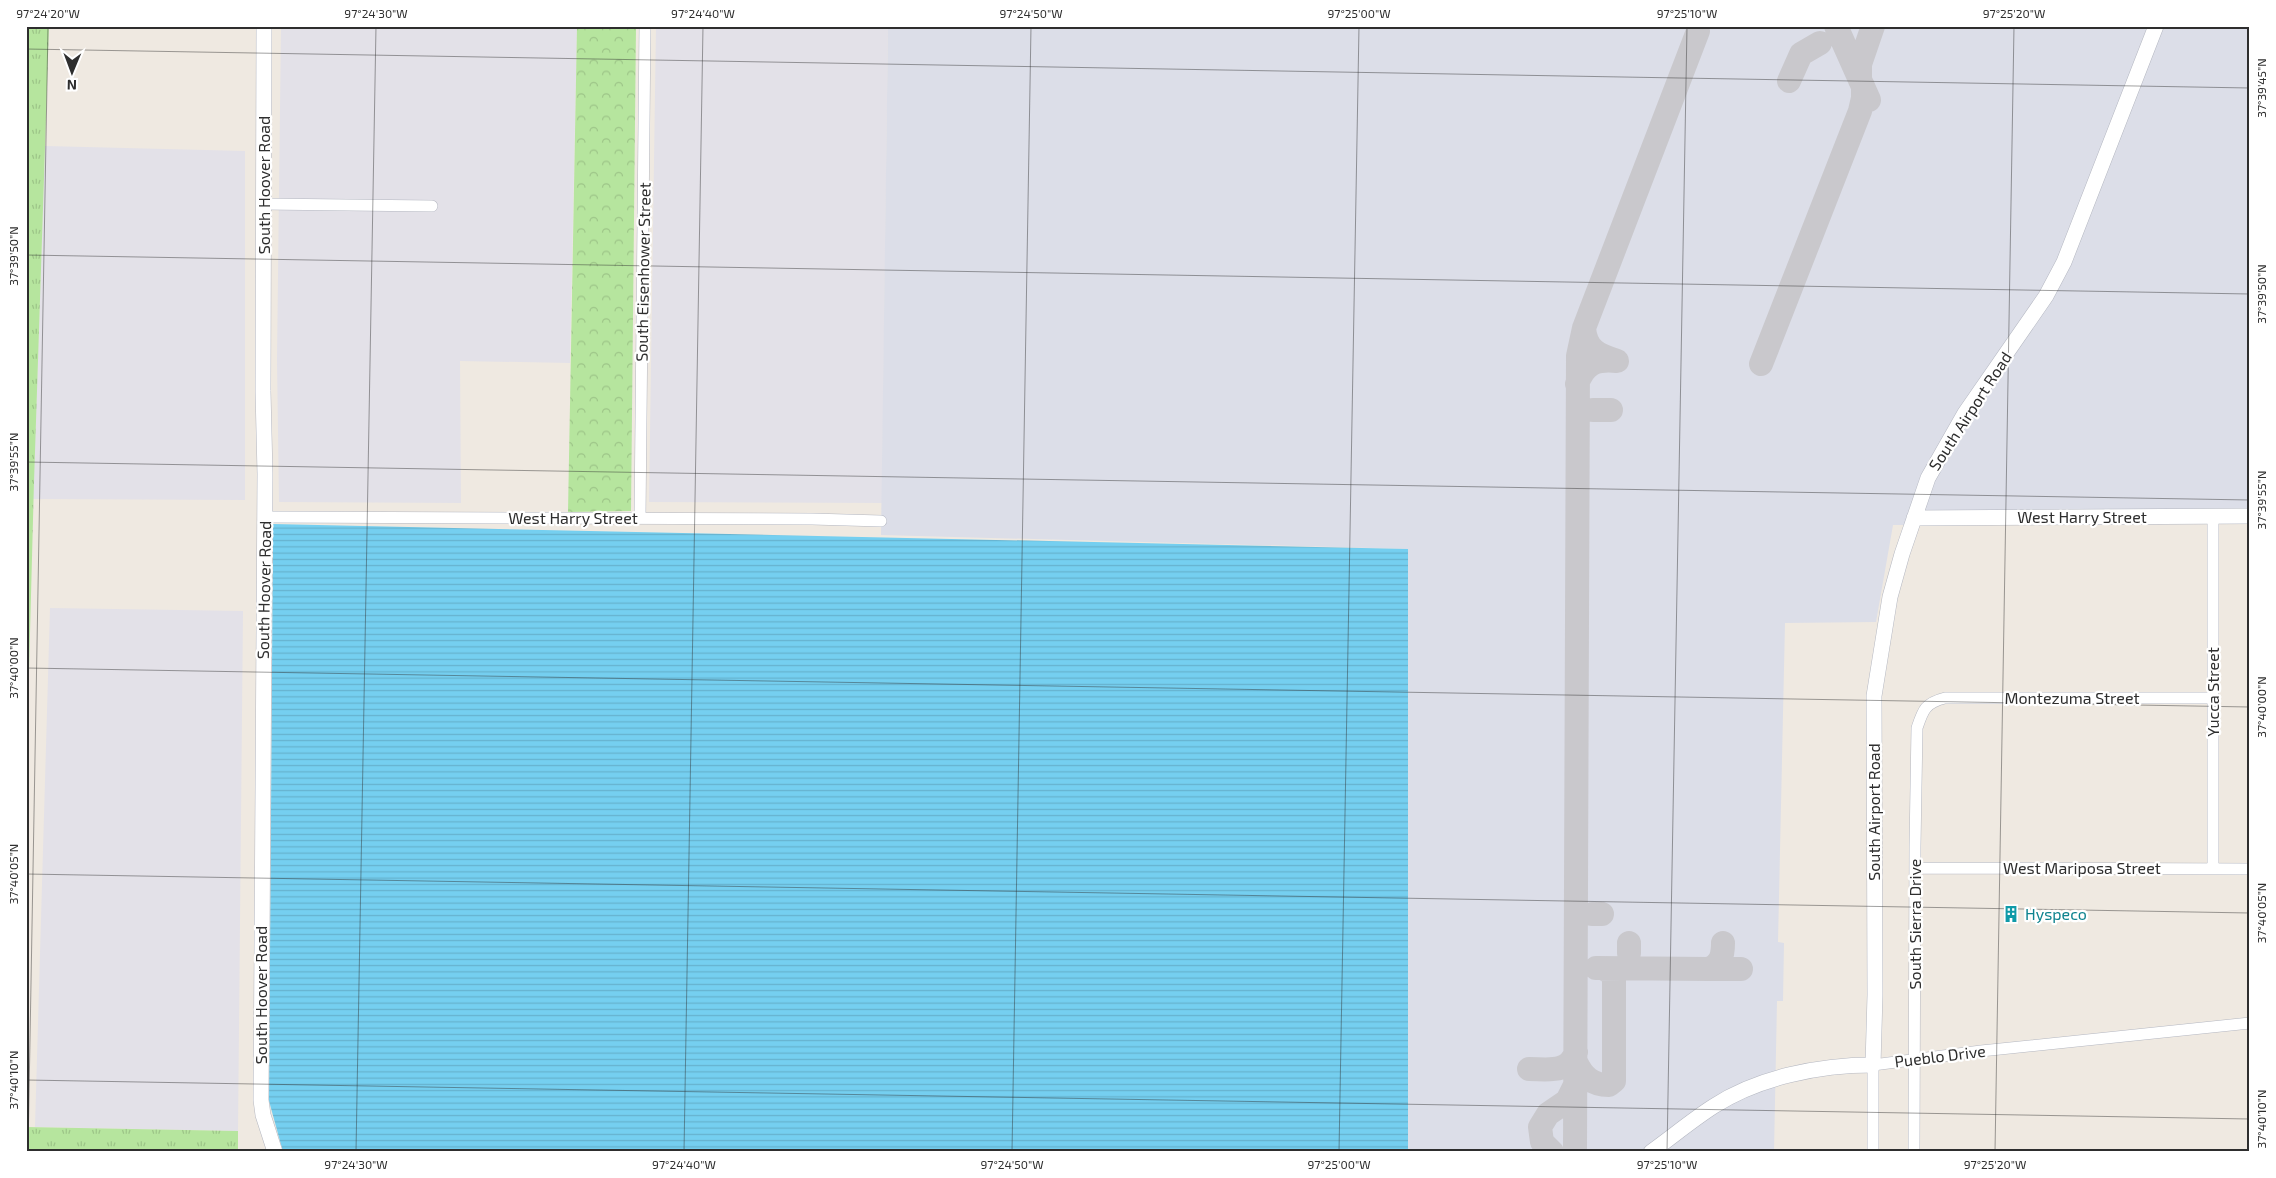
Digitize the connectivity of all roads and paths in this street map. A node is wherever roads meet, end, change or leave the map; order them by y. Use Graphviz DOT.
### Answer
graph roads {
  1 [pos="264,26"];
  2 [pos="645,26"];
  3 [pos="2156,26"];
  4 [pos="263,204"];
  5 [pos="432,206"];
  6 [pos="2213,516"];
  7 [pos="2250,516"];
  8 [pos="265,517"];
  9 [pos="640,518"];
  10 [pos="1914,518"];
  11 [pos="881,521"];
  12 [pos="2212,698"];
  13 [pos="1932,701"];
  14 [pos="1915,868"];
  15 [pos="2213,869"];
  16 [pos="2250,869"];
  17 [pos="2250,1023"];
  18 [pos="1914,1059"];
  19 [pos="1873,1065"];
  20 [pos="275,1152"];
  21 [pos="1651,1152"];
  22 [pos="1873,1152"];
  23 [pos="1914,1152"];
  1 -- 4 [label="street, South Hoover Road"];
  2 -- 9 [label="street, South Eisenhower Street"];
  3 -- 10 [label="street, South Airport Road"];
  4 -- 5 [label="street"];
  4 -- 8 [label="street, South Hoover Road"];
  6 -- 7 [label="street, West Harry Street"];
  6 -- 10 [label="street, West Harry Street"];
  6 -- 12 [label="street, Yucca Street"];
  8 -- 9 [label="street, West Harry Street"];
  8 -- 20 [label="street, South Hoover Road"];
  9 -- 11 [label="street, West Harry Street"];
  10 -- 19 [label="street, South Airport Road"];
  12 -- 13 [label="street, Montezuma Street"];
  12 -- 15 [label="street, Yucca Street"];
  13 -- 14 [label="street, South Sierra Drive"];
  14 -- 15 [label="street, West Mariposa Street"];
  14 -- 18 [label="street, South Sierra Drive"];
  15 -- 16 [label="street, West Mariposa Street"];
  17 -- 18 [label="street, Pueblo Drive"];
  18 -- 19 [label="street, Pueblo Drive"];
  18 -- 23 [label="street, South Sierra Drive"];
  19 -- 21 [label="street, Pueblo Drive"];
  19 -- 22 [label="street, South Airport Road"];
}
